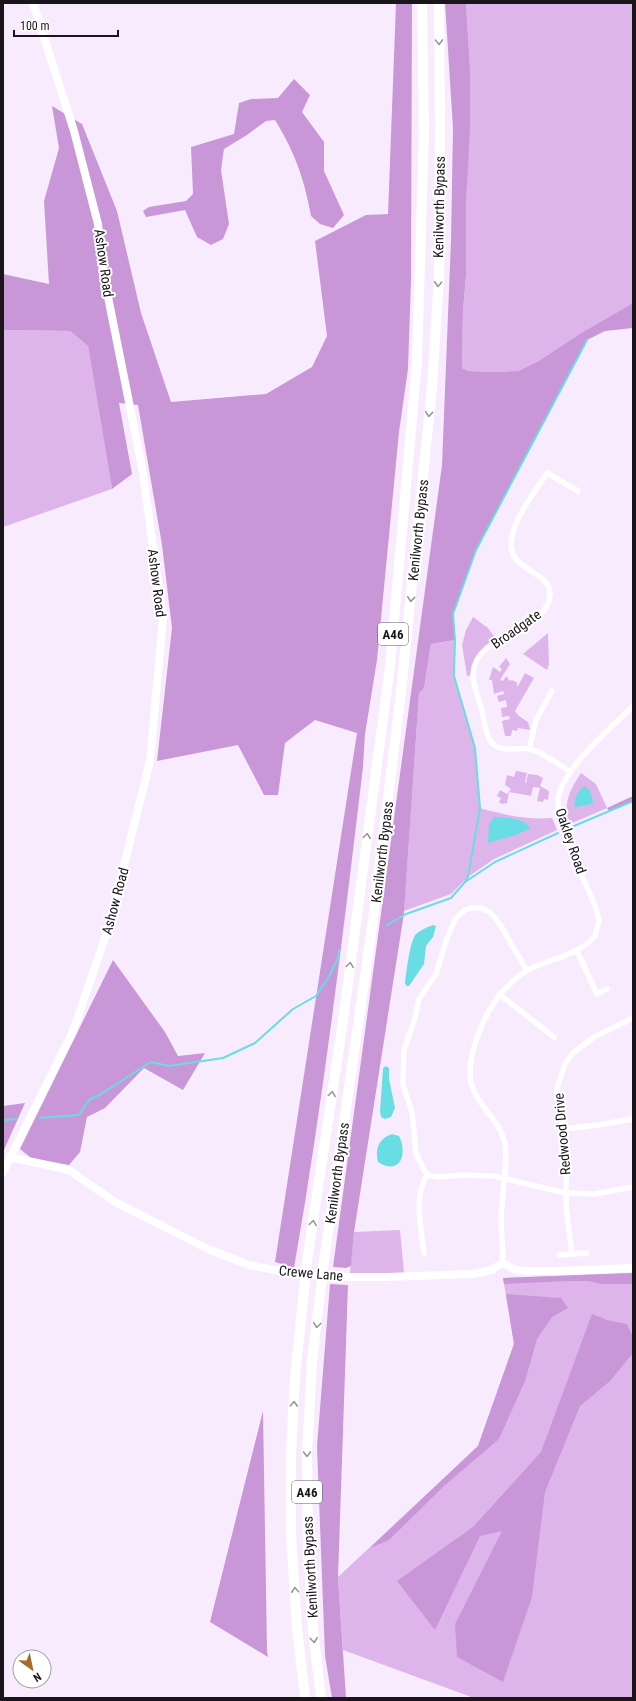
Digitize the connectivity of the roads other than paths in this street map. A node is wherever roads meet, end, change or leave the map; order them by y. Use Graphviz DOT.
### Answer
graph roads {
  1 [pos="33,3"];
  2 [pos="422,3"];
  3 [pos="439,3"];
  4 [pos="578,491"];
  5 [pos="552,691"];
  6 [pos="633,706"];
  7 [pos="529,749"];
  8 [pos="571,772"];
  9 [pos="577,951"];
  10 [pos="527,971"];
  11 [pos="607,989"];
  12 [pos="499,994"];
  13 [pos="633,1020"];
  14 [pos="554,1037"];
  15 [pos="633,1118"];
  16 [pos="564,1129"];
  17 [pos="10,1157"];
  18 [pos="3,1172"];
  19 [pos="428,1174"];
  20 [pos="505,1179"];
  21 [pos="633,1187"];
  22 [pos="566,1193"];
  23 [pos="424,1253"];
  24 [pos="587,1253"];
  25 [pos="572,1254"];
  26 [pos="559,1255"];
  27 [pos="502,1263"];
  28 [pos="633,1268"];
  29 [pos="305,1698"];
  30 [pos="321,1698"];
  1 -- 17 [label="main road, Ashow Road"];
  29 -- 2 [label="highway, Kenilworth Bypass / A46, one-way"];
  3 -- 30 [label="highway, Kenilworth Bypass / A46, one-way"];
  4 -- 7 [label="street, Broadgate"];
  5 -- 7 [label="street"];
  6 -- 8 [label="street, Oakley Road"];
  7 -- 8 [label="street, Broadgate"];
  8 -- 9 [label="street, Oakley Road"];
  9 -- 10 [label="street"];
  9 -- 11 [label="street"];
  10 -- 12 [label="street"];
  10 -- 19 [label="street"];
  12 -- 14 [label="street"];
  12 -- 20 [label="street"];
  13 -- 16 [label="street, Redwood Drive"];
  15 -- 16 [label="street"];
  16 -- 22 [label="street, Redwood Drive"];
  17 -- 18 [label="main road, Ashow Road"];
  17 -- 27 [label="main road, Crewe Lane"];
  19 -- 20 [label="street"];
  19 -- 23 [label="street"];
  20 -- 22 [label="street"];
  20 -- 27 [label="street"];
  21 -- 22 [label="street"];
  22 -- 25 [label="street, Redwood Drive"];
  24 -- 25 [label="street"];
  25 -- 26 [label="street"];
  27 -- 28 [label="main road"];
}
